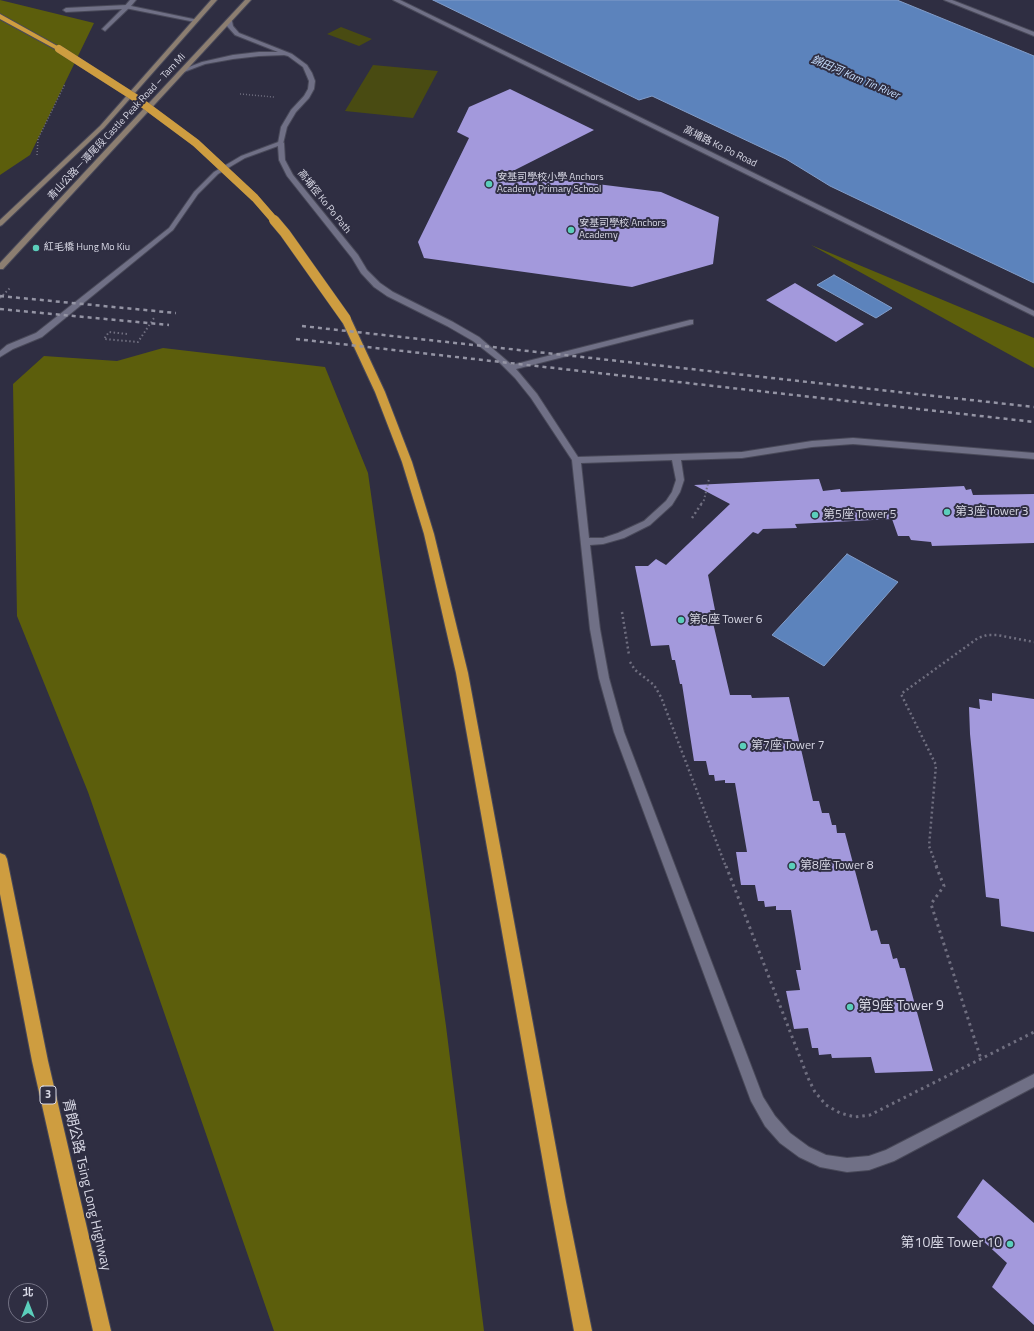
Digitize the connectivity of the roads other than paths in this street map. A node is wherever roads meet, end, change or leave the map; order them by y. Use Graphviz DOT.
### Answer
graph roads {
  1 [pos="133,0"];
  2 [pos="214,0"];
  3 [pos="248,0"];
  4 [pos="396,0"];
  5 [pos="947,0"];
  6 [pos="127,7"];
  7 [pos="66,10"];
  8 [pos="0,16"];
  9 [pos="195,20"];
  10 [pos="230,22"];
  11 [pos="104,29"];
  12 [pos="1034,34"];
  13 [pos="290,55"];
  14 [pos="184,70"];
  15 [pos="281,143"];
  16 [pos="0,224"];
  17 [pos="0,267"];
  18 [pos="1034,314"];
  19 [pos="690,322"];
  20 [pos="0,355"];
  21 [pos="510,368"];
  22 [pos="1034,456"];
  23 [pos="676,457"];
  24 [pos="576,460"];
  25 [pos="585,542"];
  26 [pos="0,859"];
  27 [pos="1034,1080"];
  28 [pos="102,1331"];
  29 [pos="583,1331"];
  1 -- 6 [label="street"];
  2 -- 9 [label="main road, 青山公路－潭尾段 Castle Peak Road – Tam Mi"];
  3 -- 10 [label="main road, 青山公路－潭尾段 Castle Peak Road – Tam Mi"];
  4 -- 18 [label="street, 高埔路 Ko Po Road"];
  5 -- 12 [label="street"];
  6 -- 7 [label="street"];
  6 -- 9 [label="street"];
  6 -- 11 [label="street"];
  8 -- 29 [label="highway, bridge"];
  9 -- 16 [label="main road, 青山公路－潭尾段 Castle Peak Road – Tam Mi"];
  10 -- 13 [label="street, 高埔徑 Ko Po Path"];
  10 -- 14 [label="main road, 青山公路－潭尾段 Castle Peak Road – Tam Mi"];
  13 -- 14 [label="street"];
  13 -- 15 [label="street, 高埔徑 Ko Po Path"];
  14 -- 17 [label="main road, 青山公路－潭尾段 Castle Peak Road – Tam Mi"];
  15 -- 20 [label="street"];
  15 -- 21 [label="street, 高埔徑 Ko Po Path"];
  19 -- 21 [label="street"];
  21 -- 24 [label="street, 高埔徑 Ko Po Path"];
  22 -- 23 [label="street"];
  23 -- 24 [label="street"];
  23 -- 25 [label="street"];
  24 -- 25 [label="street"];
  25 -- 27 [label="street"];
  26 -- 28 [label="highway, 青朗公路 Tsing Long Highway / 3"];
}
